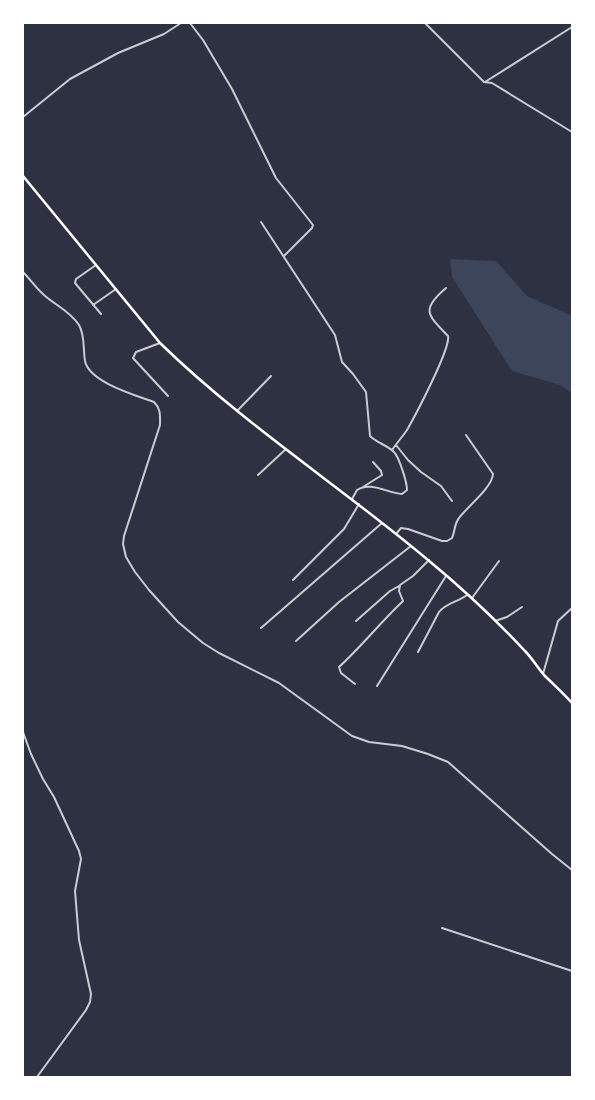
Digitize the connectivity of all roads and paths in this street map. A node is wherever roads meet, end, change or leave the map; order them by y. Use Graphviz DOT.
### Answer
graph roads {
  1 [pos="181,23"];
  2 [pos="190,23"];
  3 [pos="425,23"];
  4 [pos="572,26"];
  5 [pos="484,82"];
  6 [pos="23,117"];
  7 [pos="572,132"];
  8 [pos="23,176"];
  9 [pos="261,222"];
  10 [pos="284,256"];
  11 [pos="96,265"];
  12 [pos="23,272"];
  13 [pos="117,288"];
  14 [pos="446,288"];
  15 [pos="93,305"];
  16 [pos="100,314"];
  17 [pos="160,342"];
  18 [pos="271,376"];
  19 [pos="168,396"];
  20 [pos="238,411"];
  21 [pos="466,435"];
  22 [pos="396,445"];
  23 [pos="286,449"];
  24 [pos="392,450"];
  25 [pos="373,462"];
  26 [pos="258,475"];
  27 [pos="360,488"];
  28 [pos="352,499"];
  29 [pos="452,502"];
  30 [pos="359,504"];
  31 [pos="382,523"];
  32 [pos="396,534"];
  33 [pos="411,546"];
  34 [pos="429,560"];
  35 [pos="499,561"];
  36 [pos="446,576"];
  37 [pos="293,580"];
  38 [pos="400,585"];
  39 [pos="467,594"];
  40 [pos="472,598"];
  41 [pos="522,607"];
  42 [pos="572,608"];
  43 [pos="356,621"];
  44 [pos="496,621"];
  45 [pos="261,628"];
  46 [pos="296,641"];
  47 [pos="418,652"];
  48 [pos="543,674"];
  49 [pos="355,684"];
  50 [pos="377,686"];
  51 [pos="571,701"];
  52 [pos="23,732"];
  53 [pos="572,870"];
  54 [pos="442,928"];
  55 [pos="572,971"];
  56 [pos="37,1077"];
  1 -- 6 [label="street"];
  2 -- 10 [label="street"];
  3 -- 5 [label="street"];
  4 -- 5 [label="street"];
  5 -- 7 [label="street"];
  8 -- 11 [label="main road"];
  9 -- 10 [label="street"];
  10 -- 24 [label="street"];
  11 -- 13 [label="main road"];
  11 -- 15 [label="street"];
  12 -- 53 [label="street"];
  13 -- 15 [label="street"];
  13 -- 17 [label="main road"];
  14 -- 22 [label="street"];
  15 -- 16 [label="street"];
  17 -- 19 [label="street"];
  17 -- 20 [label="main road"];
  18 -- 20 [label="street"];
  20 -- 23 [label="main road"];
  21 -- 32 [label="street"];
  22 -- 24 [label="street"];
  22 -- 29 [label="street"];
  23 -- 26 [label="street"];
  23 -- 28 [label="main road"];
  24 -- 27 [label="street"];
  25 -- 27 [label="street"];
  27 -- 28 [label="street"];
  28 -- 30 [label="main road"];
  30 -- 31 [label="main road"];
  30 -- 37 [label="street"];
  31 -- 32 [label="main road"];
  31 -- 45 [label="street"];
  32 -- 33 [label="main road"];
  33 -- 34 [label="main road"];
  33 -- 46 [label="street"];
  34 -- 36 [label="main road"];
  34 -- 38 [label="street"];
  35 -- 40 [label="street"];
  36 -- 39 [label="main road"];
  36 -- 50 [label="street"];
  38 -- 43 [label="street"];
  38 -- 49 [label="street"];
  39 -- 40 [label="main road"];
  39 -- 47 [label="street"];
  40 -- 44 [label="main road"];
  41 -- 44 [label="street"];
  42 -- 48 [label="street"];
  44 -- 48 [label="main road"];
  48 -- 51 [label="main road"];
  52 -- 56 [label="street"];
  54 -- 55 [label="street"];
}
